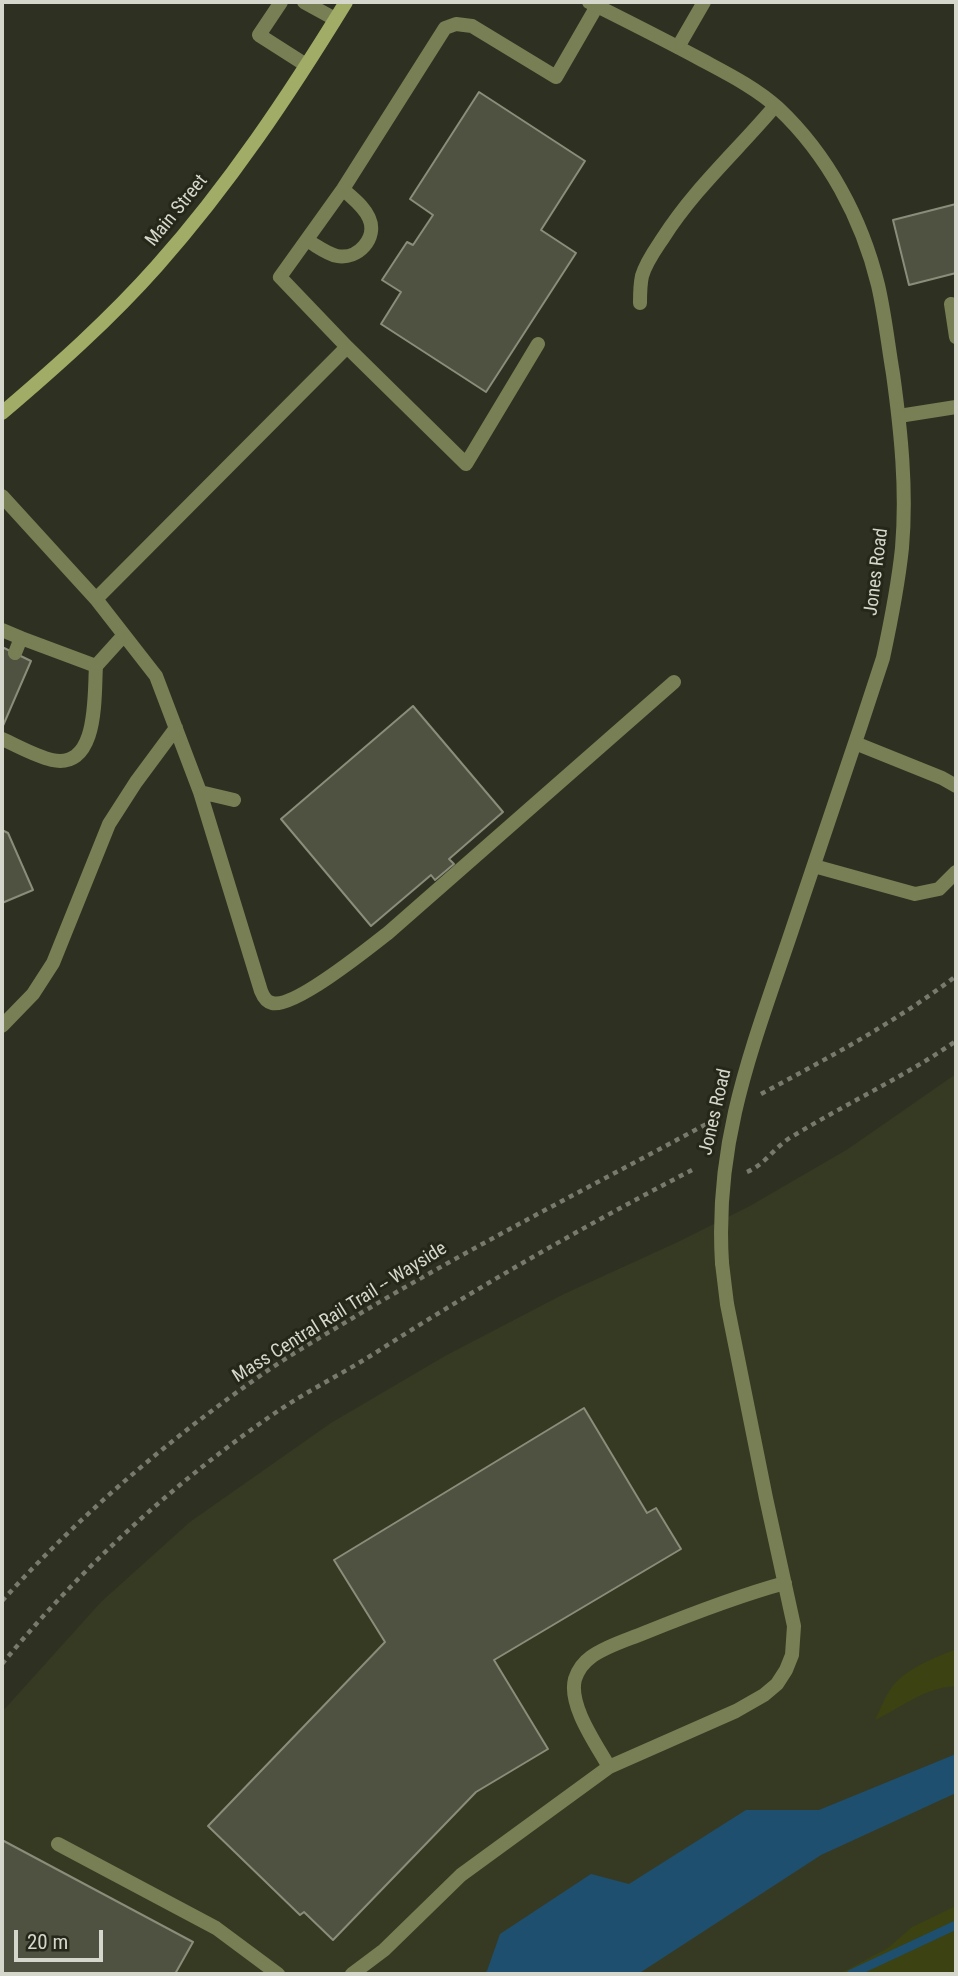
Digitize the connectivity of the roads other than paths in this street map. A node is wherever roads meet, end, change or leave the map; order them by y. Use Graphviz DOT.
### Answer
graph roads {
  1 [pos="281,2"];
  2 [pos="304,2"];
  3 [pos="346,2"];
  4 [pos="704,2"];
  5 [pos="593,4"];
  6 [pos="335,19"];
  7 [pos="678,47"];
  8 [pos="306,65"];
  9 [pos="775,106"];
  10 [pos="343,189"];
  11 [pos="308,241"];
  12 [pos="640,303"];
  13 [pos="951,304"];
  14 [pos="956,337"];
  15 [pos="538,344"];
  16 [pos="346,347"];
  17 [pos="956,407"];
  18 [pos="2,412"];
  19 [pos="899,416"];
  20 [pos="2,496"];
  21 [pos="96,599"];
  22 [pos="2,630"];
  23 [pos="124,635"];
  24 [pos="21,638"];
  25 [pos="15,653"];
  26 [pos="96,666"];
  27 [pos="674,682"];
  28 [pos="176,728"];
  29 [pos="2,739"];
  30 [pos="855,743"];
  31 [pos="956,786"];
  32 [pos="200,792"];
  33 [pos="234,800"];
  34 [pos="814,866"];
  35 [pos="956,872"];
  36 [pos="2,1026"];
  37 [pos="785,1583"];
  38 [pos="609,1767"];
  39 [pos="58,1843"];
  40 [pos="278,1974"];
  41 [pos="352,1974"];
  1 -- 8 [label="street"];
  2 -- 6 [label="street"];
  3 -- 6 [label="main road, Main Street"];
  4 -- 7 [label="street"];
  5 -- 7 [label="street, Jones Road"];
  5 -- 10 [label="street"];
  6 -- 8 [label="main road, Main Street"];
  7 -- 9 [label="street, Jones Road"];
  8 -- 18 [label="main road, Main Street"];
  9 -- 12 [label="street"];
  9 -- 19 [label="street, Jones Road"];
  10 -- 11 [label="street"];
  10 -- 11 [label="street"];
  11 -- 16 [label="street"];
  13 -- 14 [label="street"];
  15 -- 16 [label="street"];
  16 -- 21 [label="street"];
  17 -- 19 [label="street"];
  19 -- 30 [label="street, Jones Road"];
  20 -- 21 [label="street"];
  21 -- 23 [label="street"];
  22 -- 24 [label="street"];
  23 -- 26 [label="street"];
  23 -- 28 [label="street"];
  24 -- 25 [label="street"];
  24 -- 26 [label="street"];
  26 -- 29 [label="street"];
  27 -- 32 [label="street"];
  28 -- 32 [label="street"];
  28 -- 36 [label="street"];
  30 -- 31 [label="street"];
  30 -- 34 [label="street, Jones Road"];
  32 -- 33 [label="street"];
  34 -- 35 [label="street"];
  34 -- 37 [label="street, Jones Road"];
  37 -- 38 [label="street, Jones Road"];
  37 -- 38 [label="street"];
  38 -- 41 [label="street, Jones Road"];
  39 -- 40 [label="street"];
}
